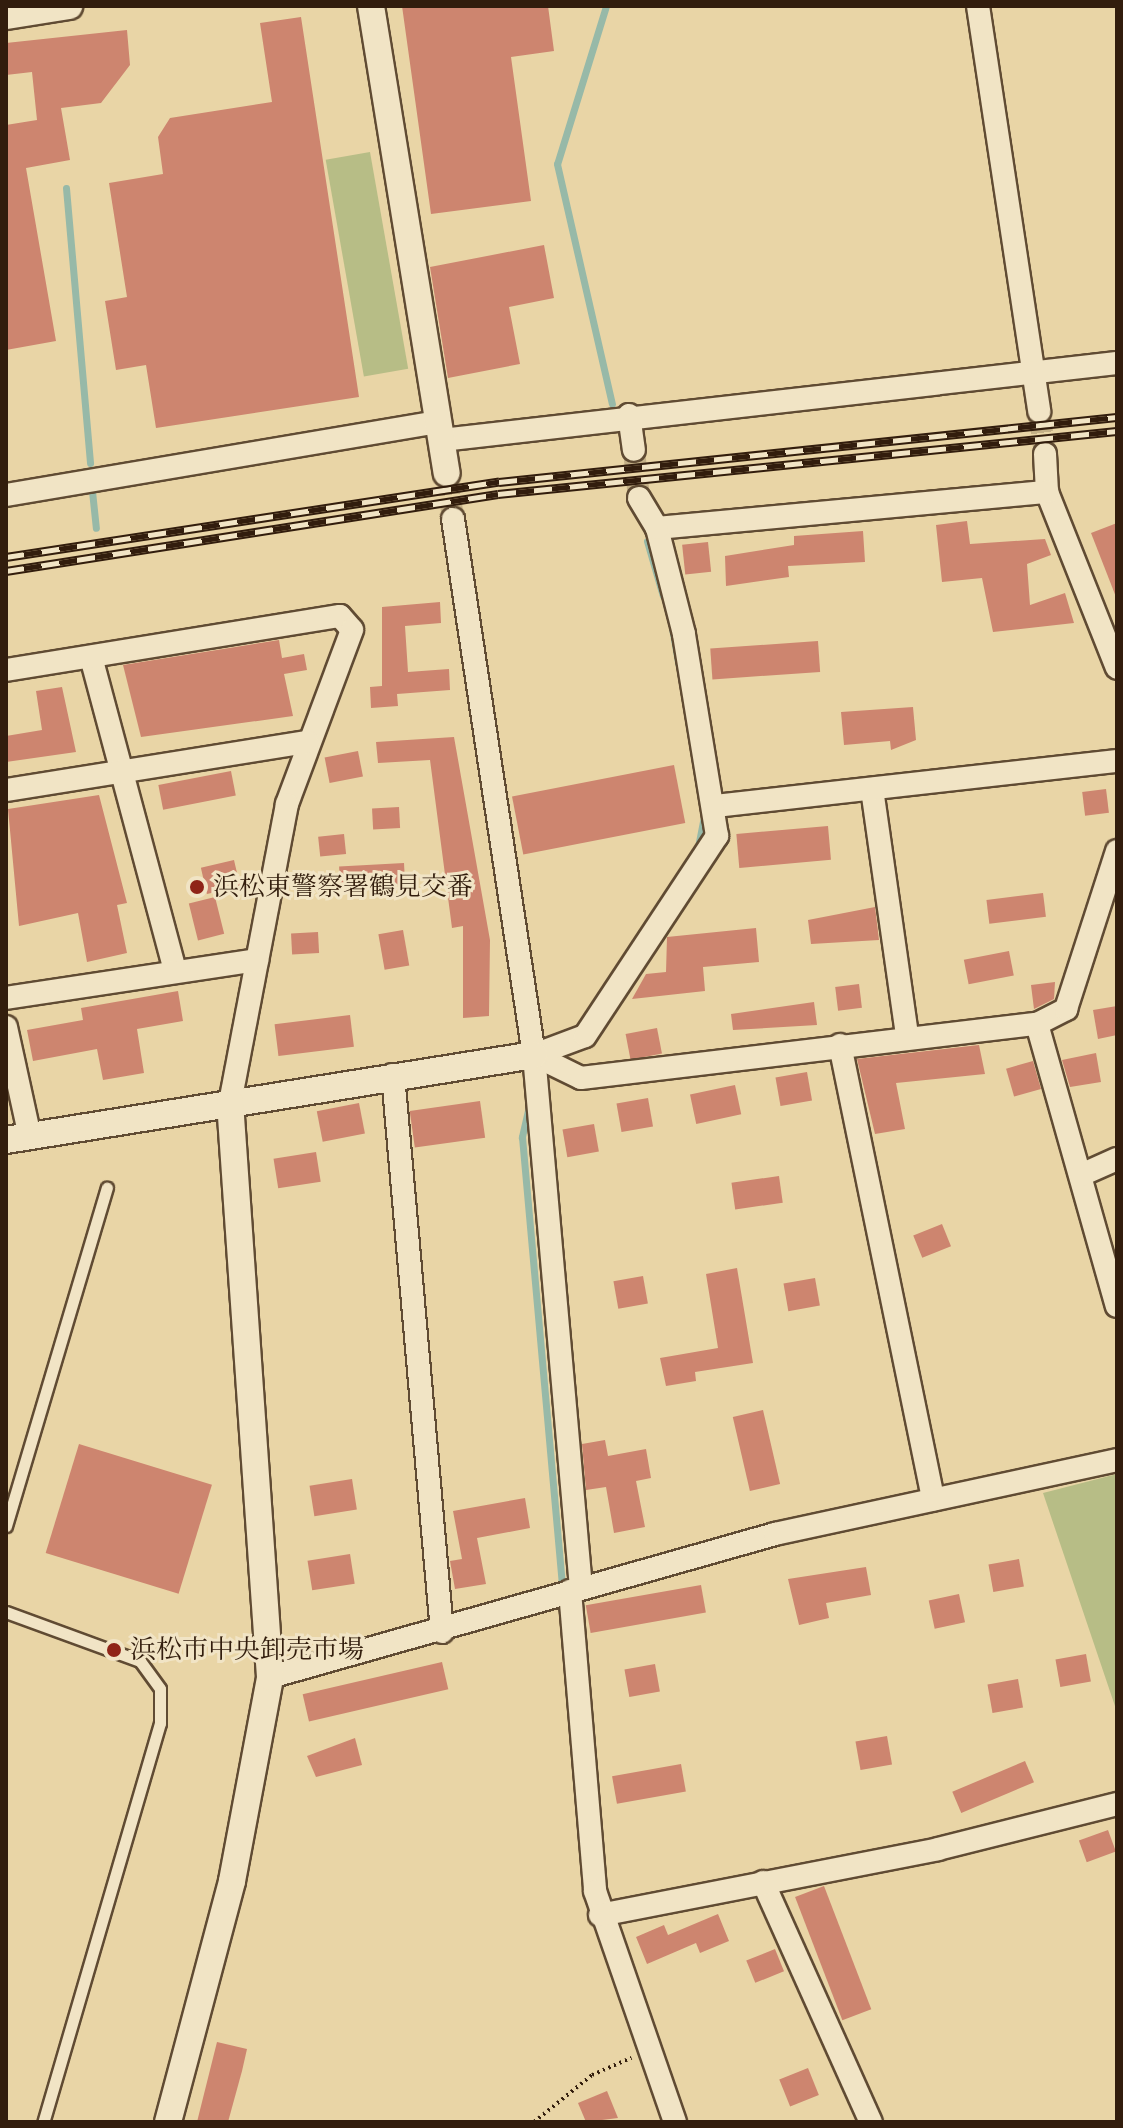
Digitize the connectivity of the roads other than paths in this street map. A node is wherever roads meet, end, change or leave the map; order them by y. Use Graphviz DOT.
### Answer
graph roads {
  1 [pos="69,6"];
  2 [pos="371,6"];
  3 [pos="978,6"];
  4 [pos="6,16"];
  5 [pos="1117,363"];
  6 [pos="1037,370"];
  7 [pos="1039,411"];
  8 [pos="629,415"];
  9 [pos="440,431"];
  10 [pos="634,450"];
  11 [pos="1045,454"];
  12 [pos="447,473"];
  13 [pos="1047,492"];
  14 [pos="6,495"];
  15 [pos="639,498"];
  16 [pos="453,519"];
  17 [pos="657,528"];
  18 [pos="91,657"];
  19 [pos="1117,668"];
  20 [pos="6,670"];
  21 [pos="307,742"];
  22 [pos="1117,761"];
  23 [pos="121,771"];
  24 [pos="872,789"];
  25 [pos="6,790"];
  26 [pos="715,806"];
  27 [pos="1117,851"];
  28 [pos="257,960"];
  29 [pos="174,967"];
  30 [pos="6,998"];
  31 [pos="1037,1024"];
  32 [pos="6,1027"];
  33 [pos="907,1036"];
  34 [pos="840,1045"];
  35 [pos="534,1055"];
  36 [pos="393,1075"];
  37 [pos="230,1102"];
  38 [pos="18,1139"];
  39 [pos="1117,1159"];
  40 [pos="1081,1175"];
  41 [pos="107,1188"];
  42 [pos="1117,1306"];
  43 [pos="1117,1460"];
  44 [pos="933,1500"];
  45 [pos="6,1526"];
  46 [pos="576,1590"];
  47 [pos="6,1612"];
  48 [pos="442,1632"];
  49 [pos="270,1677"];
  50 [pos="1117,1804"];
  51 [pos="763,1882"];
  52 [pos="600,1915"];
  53 [pos="43,2122"];
  54 [pos="168,2122"];
  55 [pos="675,2122"];
  56 [pos="871,2122"];
  1 -- 4 [label="street"];
  2 -- 9 [label="street"];
  3 -- 6 [label="street"];
  5 -- 6 [label="street"];
  6 -- 7 [label="street"];
  6 -- 8 [label="street"];
  8 -- 9 [label="street"];
  8 -- 10 [label="street"];
  9 -- 12 [label="street"];
  9 -- 14 [label="street"];
  11 -- 13 [label="street"];
  13 -- 17 [label="street"];
  13 -- 19 [label="street"];
  15 -- 17 [label="street"];
  16 -- 35 [label="street"];
  17 -- 26 [label="street"];
  18 -- 20 [label="street"];
  18 -- 21 [label="street"];
  18 -- 23 [label="street"];
  21 -- 23 [label="street"];
  21 -- 28 [label="street"];
  22 -- 24 [label="street"];
  23 -- 25 [label="street"];
  23 -- 29 [label="street"];
  24 -- 26 [label="street"];
  24 -- 33 [label="street"];
  26 -- 35 [label="street"];
  27 -- 31 [label="street"];
  28 -- 29 [label="street"];
  28 -- 37 [label="street"];
  29 -- 30 [label="street"];
  31 -- 33 [label="street"];
  31 -- 40 [label="street"];
  32 -- 38 [label="street"];
  33 -- 34 [label="street"];
  34 -- 35 [label="street"];
  34 -- 44 [label="street"];
  35 -- 36 [label="street"];
  35 -- 46 [label="street"];
  36 -- 37 [label="street"];
  36 -- 48 [label="street"];
  37 -- 38 [label="street"];
  37 -- 49 [label="street"];
  39 -- 40 [label="street"];
  40 -- 42 [label="street"];
  41 -- 45 [label="lane"];
  43 -- 44 [label="street"];
  44 -- 46 [label="street"];
  46 -- 48 [label="street"];
  46 -- 52 [label="street"];
  47 -- 53 [label="lane"];
  48 -- 49 [label="street"];
  49 -- 54 [label="street"];
  50 -- 51 [label="street"];
  51 -- 52 [label="street"];
  51 -- 56 [label="street"];
  52 -- 55 [label="street"];
}
